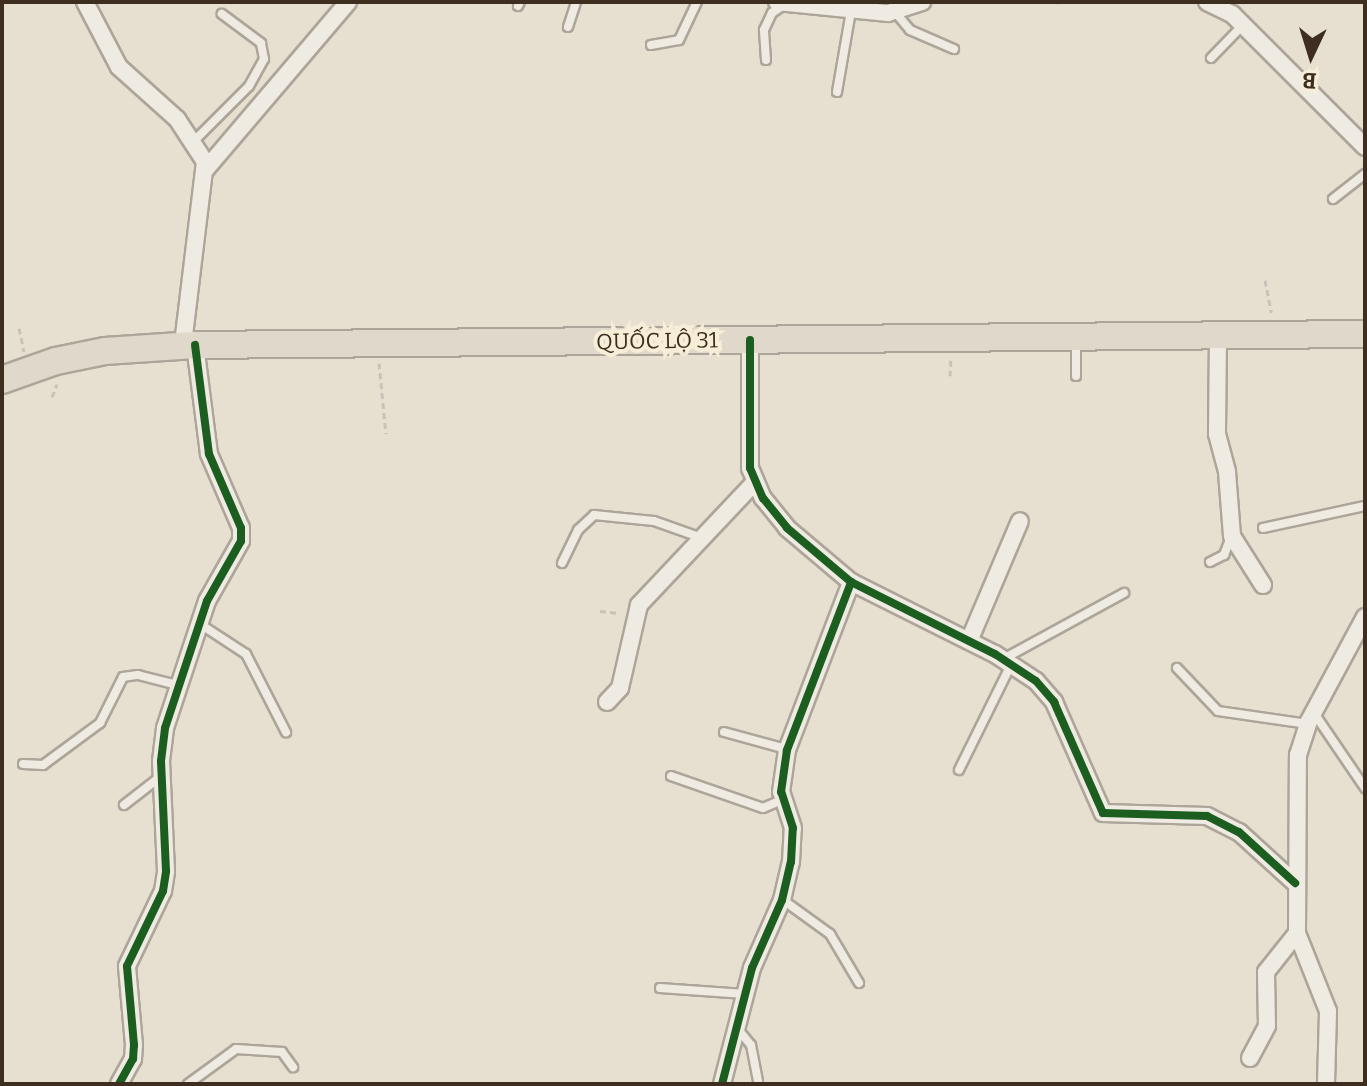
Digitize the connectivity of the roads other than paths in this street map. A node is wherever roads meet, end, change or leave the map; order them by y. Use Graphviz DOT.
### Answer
graph roads {
  1 [pos="85,2"];
  2 [pos="348,2"];
  3 [pos="576,2"];
  4 [pos="697,2"];
  5 [pos="922,2"];
  6 [pos="1207,2"];
  7 [pos="781,4"];
  8 [pos="851,11"];
  9 [pos="895,12"];
  10 [pos="222,14"];
  11 [pos="1244,24"];
  12 [pos="568,27"];
  13 [pos="651,45"];
  14 [pos="954,49"];
  15 [pos="1211,58"];
  16 [pos="766,60"];
  17 [pos="837,92"];
  18 [pos="195,140"];
  19 [pos="1365,147"];
  20 [pos="206,169"];
  21 [pos="1365,174"];
  22 [pos="1333,199"];
  23 [pos="1365,334"];
  24 [pos="1218,336"];
  25 [pos="1075,337"];
  26 [pos="750,340"];
  27 [pos="189,345"];
  28 [pos="1076,376"];
  29 [pos="2,380"];
  30 [pos="755,482"];
  31 [pos="1365,506"];
  32 [pos="1020,521"];
  33 [pos="1263,528"];
  34 [pos="1232,536"];
  35 [pos="702,538"];
  36 [pos="1210,562"];
  37 [pos="562,563"];
  38 [pos="851,582"];
  39 [pos="1263,585"];
  40 [pos="1124,593"];
  41 [pos="1365,617"];
  42 [pos="200,624"];
  43 [pos="969,641"];
  44 [pos="1007,662"];
  45 [pos="1177,668"];
  46 [pos="177,685"];
  47 [pos="607,702"];
  48 [pos="1310,718"];
  49 [pos="286,732"];
  50 [pos="724,732"];
  51 [pos="787,750"];
  52 [pos="23,764"];
  53 [pos="959,770"];
  54 [pos="671,776"];
  55 [pos="161,777"];
  56 [pos="1365,788"];
  57 [pos="782,800"];
  58 [pos="124,805"];
  59 [pos="1295,883"];
  60 [pos="782,900"];
  61 [pos="1297,933"];
  62 [pos="859,983"];
  63 [pos="660,988"];
  64 [pos="745,994"];
  65 [pos="736,1027"];
  66 [pos="1250,1058"];
  67 [pos="293,1067"];
  68 [pos="758,1081"];
  69 [pos="125,1082"];
  70 [pos="188,1084"];
  71 [pos="722,1084"];
  72 [pos="1326,1084"];
  1 -- 18 [label="street"];
  2 -- 20 [label="street"];
  3 -- 12 [label="lane"];
  4 -- 13 [label="lane"];
  5 -- 9 [label="street"];
  6 -- 11 [label="street"];
  7 -- 8 [label="street"];
  7 -- 16 [label="lane"];
  8 -- 9 [label="street"];
  8 -- 17 [label="lane"];
  9 -- 14 [label="lane"];
  10 -- 18 [label="lane"];
  11 -- 15 [label="lane"];
  11 -- 19 [label="street"];
  18 -- 20 [label="street"];
  20 -- 27 [label="street"];
  21 -- 22 [label="lane"];
  23 -- 24 [label="highway, QUỐC LỘ 31"];
  24 -- 25 [label="highway, QUỐC LỘ 31"];
  24 -- 34 [label="street"];
  25 -- 26 [label="highway, QUỐC LỘ 31"];
  25 -- 28 [label="lane"];
  26 -- 27 [label="highway, QUỐC LỘ 31"];
  26 -- 30 [label="street"];
  27 -- 29 [label="highway, QUỐC LỘ 31"];
  27 -- 42 [label="street"];
  30 -- 35 [label="street"];
  30 -- 38 [label="street"];
  31 -- 33 [label="lane"];
  32 -- 43 [label="street"];
  34 -- 36 [label="lane"];
  34 -- 39 [label="street"];
  35 -- 37 [label="lane"];
  35 -- 47 [label="street"];
  38 -- 43 [label="street"];
  38 -- 51 [label="street"];
  40 -- 44 [label="lane"];
  41 -- 48 [label="street"];
  42 -- 46 [label="street"];
  42 -- 49 [label="lane"];
  43 -- 44 [label="street"];
  44 -- 53 [label="lane"];
  44 -- 59 [label="street"];
  45 -- 48 [label="lane"];
  46 -- 52 [label="lane"];
  46 -- 55 [label="street"];
  48 -- 56 [label="lane"];
  48 -- 59 [label="street"];
  50 -- 51 [label="lane"];
  51 -- 57 [label="street"];
  54 -- 57 [label="lane"];
  55 -- 58 [label="lane"];
  55 -- 69 [label="street"];
  57 -- 60 [label="street"];
  59 -- 61 [label="street"];
  60 -- 62 [label="lane"];
  60 -- 64 [label="street"];
  61 -- 66 [label="street"];
  61 -- 72 [label="street"];
  63 -- 64 [label="lane"];
  64 -- 65 [label="street"];
  65 -- 68 [label="lane"];
  65 -- 71 [label="street"];
  67 -- 70 [label="lane"];
}
